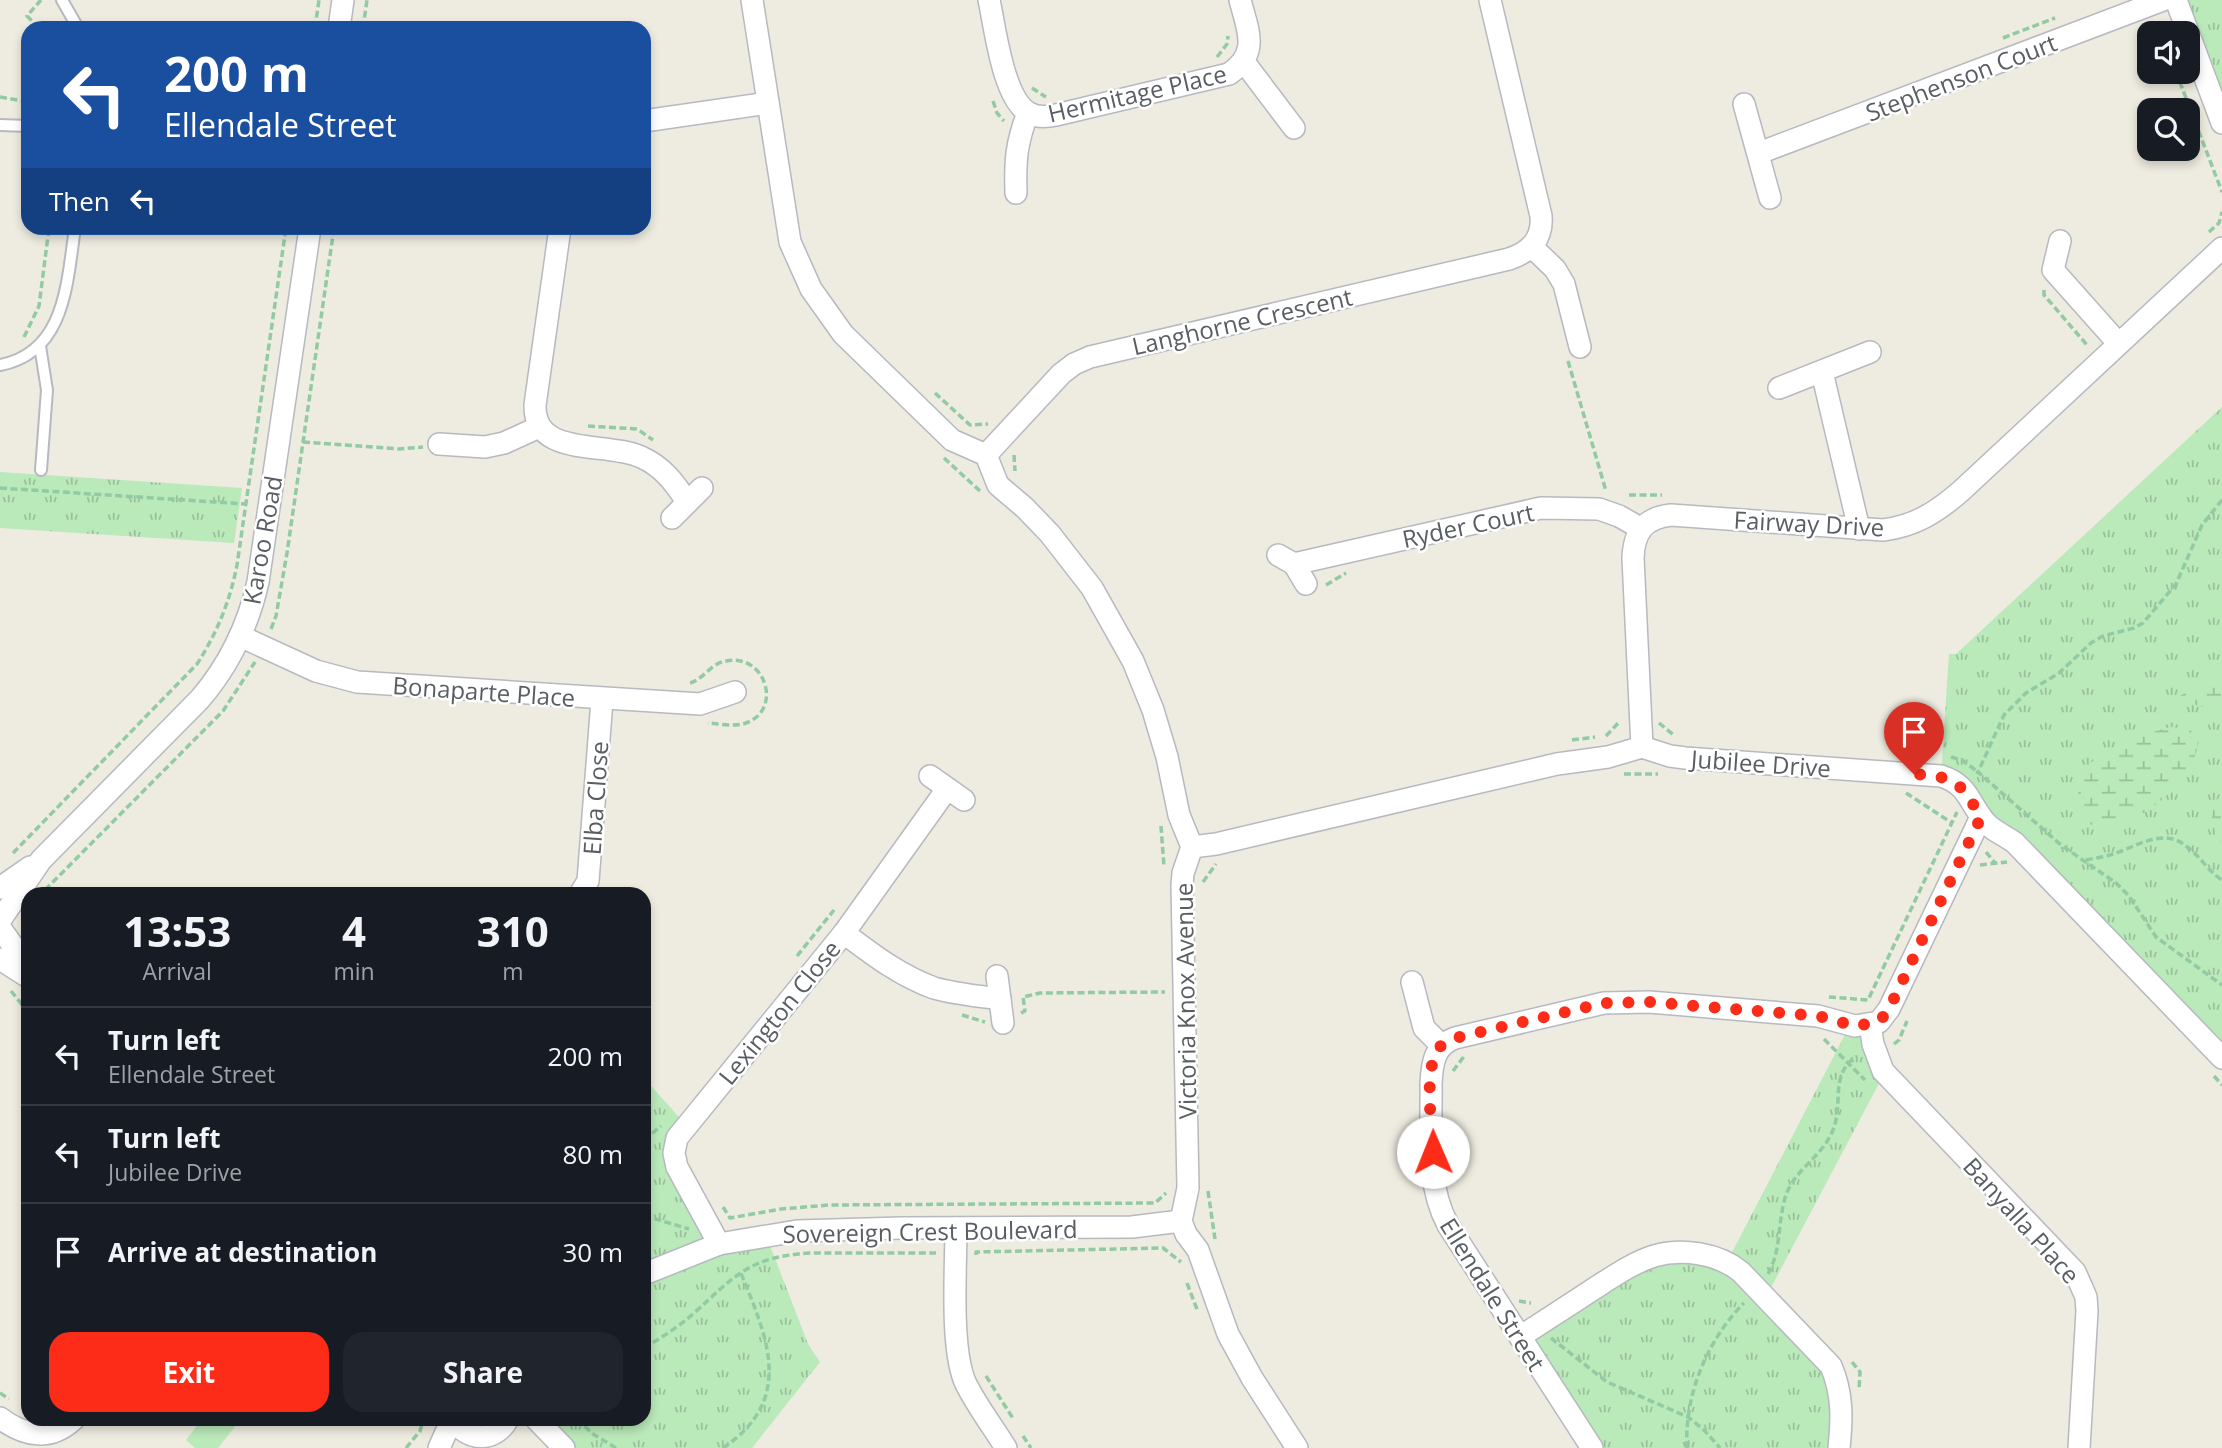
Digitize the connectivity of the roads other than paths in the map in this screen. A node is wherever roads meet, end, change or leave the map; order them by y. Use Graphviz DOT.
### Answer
graph roads {
  1 [pos="62,0"];
  2 [pos="343,0"];
  3 [pos="752,0"];
  4 [pos="989,0"];
  5 [pos="1240,0"];
  6 [pos="1490,0"];
  7 [pos="2163,0"];
  8 [pos="2176,0"];
  9 [pos="74,21"];
  10 [pos="340,21"];
  11 [pos="1244,62"];
  12 [pos="768,103"];
  13 [pos="1744,104"];
  14 [pos="1028,113"];
  15 [pos="651,120"];
  16 [pos="2222,123"];
  17 [pos="0,125"];
  18 [pos="21,126"];
  19 [pos="1294,128"];
  20 [pos="1759,153"];
  21 [pos="1016,193"];
  22 [pos="1770,198"];
  23 [pos="74,235"];
  24 [pos="309,235"];
  25 [pos="559,235"];
  26 [pos="2060,240"];
  27 [pos="1532,247"];
  28 [pos="2222,248"];
  29 [pos="2118,343"];
  30 [pos="40,346"];
  31 [pos="1572,349"];
  32 [pos="1870,352"];
  33 [pos="0,365"];
  34 [pos="1822,372"];
  35 [pos="1779,388"];
  36 [pos="539,427"];
  37 [pos="439,444"];
  38 [pos="986,455"];
  39 [pos="41,470"];
  40 [pos="672,518"];
  41 [pos="1640,527"];
  42 [pos="1859,529"];
  43 [pos="1306,584"];
  44 [pos="240,636"];
  45 [pos="735,692"];
  46 [pos="602,699"];
  47 [pos="1642,747"];
  48 [pos="930,776"];
  49 [pos="1981,817"];
  50 [pos="1192,847"];
  51 [pos="41,860"];
  52 [pos="24,887"];
  53 [pos="584,887"];
  54 [pos="0,888"];
  55 [pos="21,892"];
  56 [pos="1,924"];
  57 [pos="844,933"];
  58 [pos="21,956"];
  59 [pos="0,959"];
  60 [pos="21,972"];
  61 [pos="997,976"];
  62 [pos="1412,982"];
  63 [pos="1000,999"];
  64 [pos="1003,1023"];
  65 [pos="1870,1024"];
  66 [pos="1441,1045"];
  67 [pos="2222,1058"];
  68 [pos="1181,1221"];
  69 [pos="956,1228"];
  70 [pos="719,1244"];
  71 [pos="651,1272"];
  72 [pos="1520,1337"];
  73 [pos="0,1418"];
  74 [pos="65,1426"];
  75 [pos="449,1426"];
  76 [pos="456,1426"];
  77 [pos="504,1426"];
  78 [pos="542,1426"];
  79 [pos="474,1443"];
  80 [pos="439,1448"];
  81 [pos="564,1448"];
  82 [pos="1006,1448"];
  83 [pos="1297,1448"];
  84 [pos="1592,1448"];
  85 [pos="1839,1448"];
  86 [pos="2079,1448"];
  1 -- 9 [label="lane"];
  2 -- 10 [label="street"];
  3 -- 12 [label="street"];
  4 -- 14 [label="street, Hermitage Place"];
  5 -- 11 [label="street, Hermitage Place"];
  6 -- 27 [label="street"];
  7 -- 20 [label="street, Stephenson Court"];
  8 -- 16 [label="street"];
  11 -- 14 [label="street, Hermitage Place"];
  11 -- 19 [label="street, Hermitage Place"];
  12 -- 15 [label="street"];
  12 -- 38 [label="street"];
  13 -- 20 [label="street"];
  14 -- 21 [label="street, Hermitage Place"];
  17 -- 18 [label="lane"];
  20 -- 22 [label="street"];
  23 -- 30 [label="lane"];
  24 -- 44 [label="street, Karoo Road"];
  25 -- 36 [label="street"];
  26 -- 29 [label="street"];
  27 -- 31 [label="street"];
  27 -- 38 [label="street, Langhorne Crescent"];
  28 -- 29 [label="street, Fairway Drive"];
  29 -- 42 [label="street, Fairway Drive"];
  30 -- 33 [label="lane"];
  30 -- 39 [label="lane"];
  32 -- 34 [label="street"];
  34 -- 35 [label="street"];
  34 -- 42 [label="street"];
  36 -- 37 [label="street"];
  36 -- 40 [label="street"];
  38 -- 50 [label="street, Victoria Knox Avenue"];
  41 -- 42 [label="street, Fairway Drive"];
  41 -- 43 [label="street, Ryder Court"];
  41 -- 47 [label="street"];
  44 -- 46 [label="street, Bonaparte Place"];
  44 -- 51 [label="street, Karoo Road"];
  45 -- 46 [label="street, Bonaparte Place"];
  46 -- 53 [label="street, Elba Close"];
  47 -- 49 [label="street, Jubilee Drive"];
  47 -- 50 [label="street"];
  48 -- 57 [label="street, Lexington Close"];
  49 -- 65 [label="street"];
  49 -- 67 [label="street, Jubilee Drive"];
  50 -- 68 [label="street, Victoria Knox Avenue"];
  51 -- 52 [label="street, Karoo Road"];
  51 -- 54 [label="street, Karoo Road"];
  55 -- 56 [label="street, Karoo Road"];
  56 -- 58 [label="street"];
  57 -- 63 [label="street"];
  57 -- 70 [label="street, Lexington Close"];
  59 -- 60 [label="street"];
  61 -- 63 [label="street"];
  62 -- 66 [label="street"];
  63 -- 64 [label="street"];
  65 -- 66 [label="street"];
  65 -- 86 [label="street, Banyalla Place"];
  66 -- 72 [label="street, Ellendale Street"];
  68 -- 69 [label="street, Sovereign Crest Boulevard"];
  68 -- 83 [label="street"];
  69 -- 70 [label="street, Sovereign Crest Boulevard"];
  69 -- 82 [label="street"];
  70 -- 71 [label="street, Sovereign Crest Boulevard"];
  72 -- 84 [label="street, Ellendale Street"];
  72 -- 85 [label="street"];
  73 -- 74 [label="street"];
  75 -- 80 [label="street"];
  76 -- 79 [label="street"];
  77 -- 79 [label="street"];
  78 -- 81 [label="street"];
}
